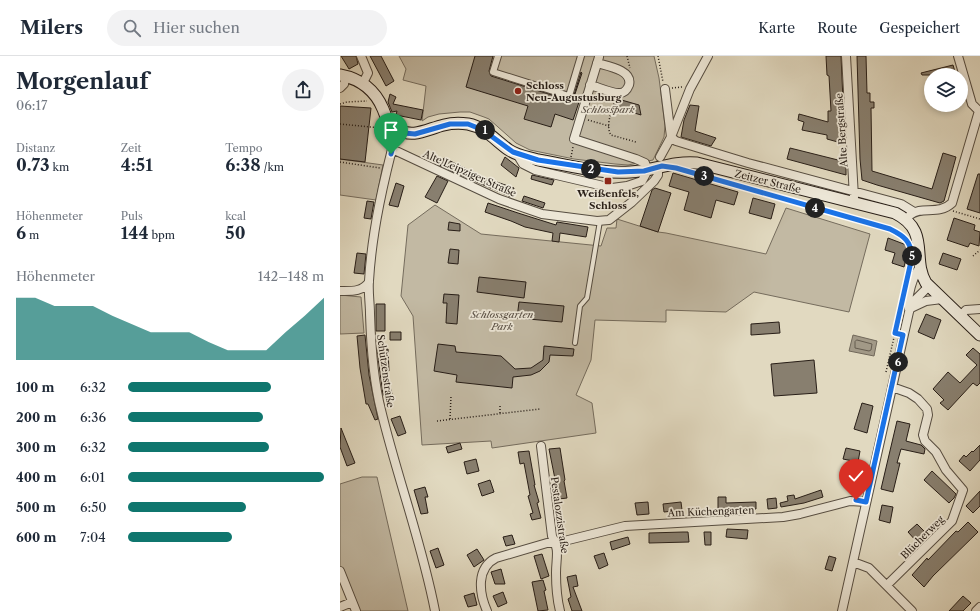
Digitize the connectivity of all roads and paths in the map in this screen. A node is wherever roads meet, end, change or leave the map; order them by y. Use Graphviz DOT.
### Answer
graph roads {
  1 [pos="361,56"];
  2 [pos="498,56"];
  3 [pos="581,56"];
  4 [pos="658,56"];
  5 [pos="708,56"];
  6 [pos="846,56"];
  7 [pos="958,56"];
  8 [pos="598,60"];
  9 [pos="343,76"];
  10 [pos="363,83"];
  11 [pos="590,85"];
  12 [pos="340,88"];
  13 [pos="664,89"];
  14 [pos="690,89"];
  15 [pos="618,94"];
  16 [pos="372,100"];
  17 [pos="340,104"];
  18 [pos="980,111"];
  19 [pos="588,120"];
  20 [pos="380,123"];
  21 [pos="340,124"];
  22 [pos="609,126"];
  23 [pos="381,128"];
  24 [pos="397,130"];
  25 [pos="671,137"];
  26 [pos="574,139"];
  27 [pos="636,142"];
  28 [pos="392,149"];
  29 [pos="517,154"];
  30 [pos="571,157"];
  31 [pos="340,162"];
  32 [pos="655,165"];
  33 [pos="388,169"];
  34 [pos="692,173"];
  35 [pos="854,197"];
  36 [pos="956,212"];
  37 [pos="910,216"];
  38 [pos="980,219"];
  39 [pos="600,221"];
  40 [pos="910,244"];
  41 [pos="980,250"];
  42 [pos="973,256"];
  43 [pos="920,267"];
  44 [pos="369,282"];
  45 [pos="929,286"];
  46 [pos="340,291"];
  47 [pos="942,299"];
  48 [pos="902,304"];
  49 [pos="909,309"];
  50 [pos="980,309"];
  51 [pos="960,316"];
  52 [pos="899,334"];
  53 [pos="980,335"];
  54 [pos="575,343"];
  55 [pos="886,372"];
  56 [pos="892,387"];
  57 [pos="450,396"];
  58 [pos="500,405"];
  59 [pos="540,409"];
  60 [pos="500,414"];
  61 [pos="450,419"];
  62 [pos="437,421"];
  63 [pos="541,446"];
  64 [pos="866,502"];
  65 [pos="556,543"];
  66 [pos="852,562"];
  67 [pos="340,571"];
  68 [pos="887,585"];
  69 [pos="352,602"];
  70 [pos="340,607"];
  71 [pos="980,607"];
  72 [pos="356,611"];
  73 [pos="435,611"];
  74 [pos="487,611"];
  75 [pos="560,611"];
  76 [pos="842,611"];
  77 [pos="912,611"];
  78 [pos="976,611"];
  1 -- 10 [label="street"];
  2 -- 3 [label="street"];
  4 -- 13 [label="path"];
  5 -- 14 [label="street"];
  6 -- 35 [label="street, Alte Bergstraße"];
  7 -- 18 [label="street"];
  8 -- 11 [label="street"];
  8 -- 15 [label="street"];
  9 -- 10 [label="main road"];
  9 -- 12 [label="street"];
  10 -- 24 [label="main road"];
  11 -- 15 [label="street"];
  11 -- 26 [label="street"];
  13 -- 14 [label="path"];
  13 -- 25 [label="street"];
  14 -- 25 [label="street"];
  15 -- 22 [label="path"];
  16 -- 17 [label="path"];
  18 -- 37 [label="street"];
  19 -- 22 [label="path"];
  20 -- 23 [label="path"];
  21 -- 23 [label="path"];
  22 -- 27 [label="path"];
  23 -- 28 [label="path"];
  24 -- 28 [label="street, Schützenstraße"];
  24 -- 29 [label="main road, Zeitzer Straße"];
  25 -- 32 [label="street"];
  25 -- 35 [label="street, Zeitzer Straße"];
  26 -- 30 [label="path"];
  26 -- 32 [label="street"];
  28 -- 33 [label="street, Schützenstraße"];
  28 -- 39 [label="street, Alte Leipziger Straße"];
  29 -- 32 [label="main road, Zeitzer Straße"];
  29 -- 32 [label="street"];
  31 -- 33 [label="path"];
  32 -- 35 [label="main road, Zeitzer Straße"];
  32 -- 39 [label="street"];
  33 -- 44 [label="street, Schützenstraße"];
  34 -- 40 [label="path"];
  35 -- 37 [label="main road, Zeitzer Straße"];
  36 -- 38 [label="path"];
  37 -- 43 [label="main road"];
  39 -- 54 [label="lane"];
  41 -- 42 [label="path"];
  43 -- 45 [label="main road"];
  43 -- 49 [label="street"];
  44 -- 46 [label="street"];
  44 -- 73 [label="street, Schützenstraße"];
  45 -- 47 [label="main road"];
  45 -- 49 [label="street"];
  47 -- 49 [label="street"];
  47 -- 51 [label="main road"];
  48 -- 52 [label="path"];
  49 -- 52 [label="street"];
  50 -- 51 [label="street"];
  51 -- 53 [label="main road"];
  52 -- 55 [label="path"];
  52 -- 56 [label="street"];
  56 -- 64 [label="street"];
  56 -- 68 [label="street, Blücherweg"];
  57 -- 61 [label="path"];
  58 -- 60 [label="path"];
  59 -- 60 [label="path"];
  60 -- 61 [label="path"];
  61 -- 62 [label="path"];
  63 -- 65 [label="street, Pestalozzistraße"];
  64 -- 65 [label="street, Am Küchengarten"];
  64 -- 66 [label="street"];
  65 -- 74 [label="street, Am Küchengarten"];
  65 -- 75 [label="street, Pestalozzistraße"];
  66 -- 68 [label="street"];
  66 -- 76 [label="street"];
  67 -- 69 [label="street"];
  68 -- 77 [label="street"];
  69 -- 70 [label="street"];
  69 -- 72 [label="street"];
  71 -- 78 [label="street"];
}
